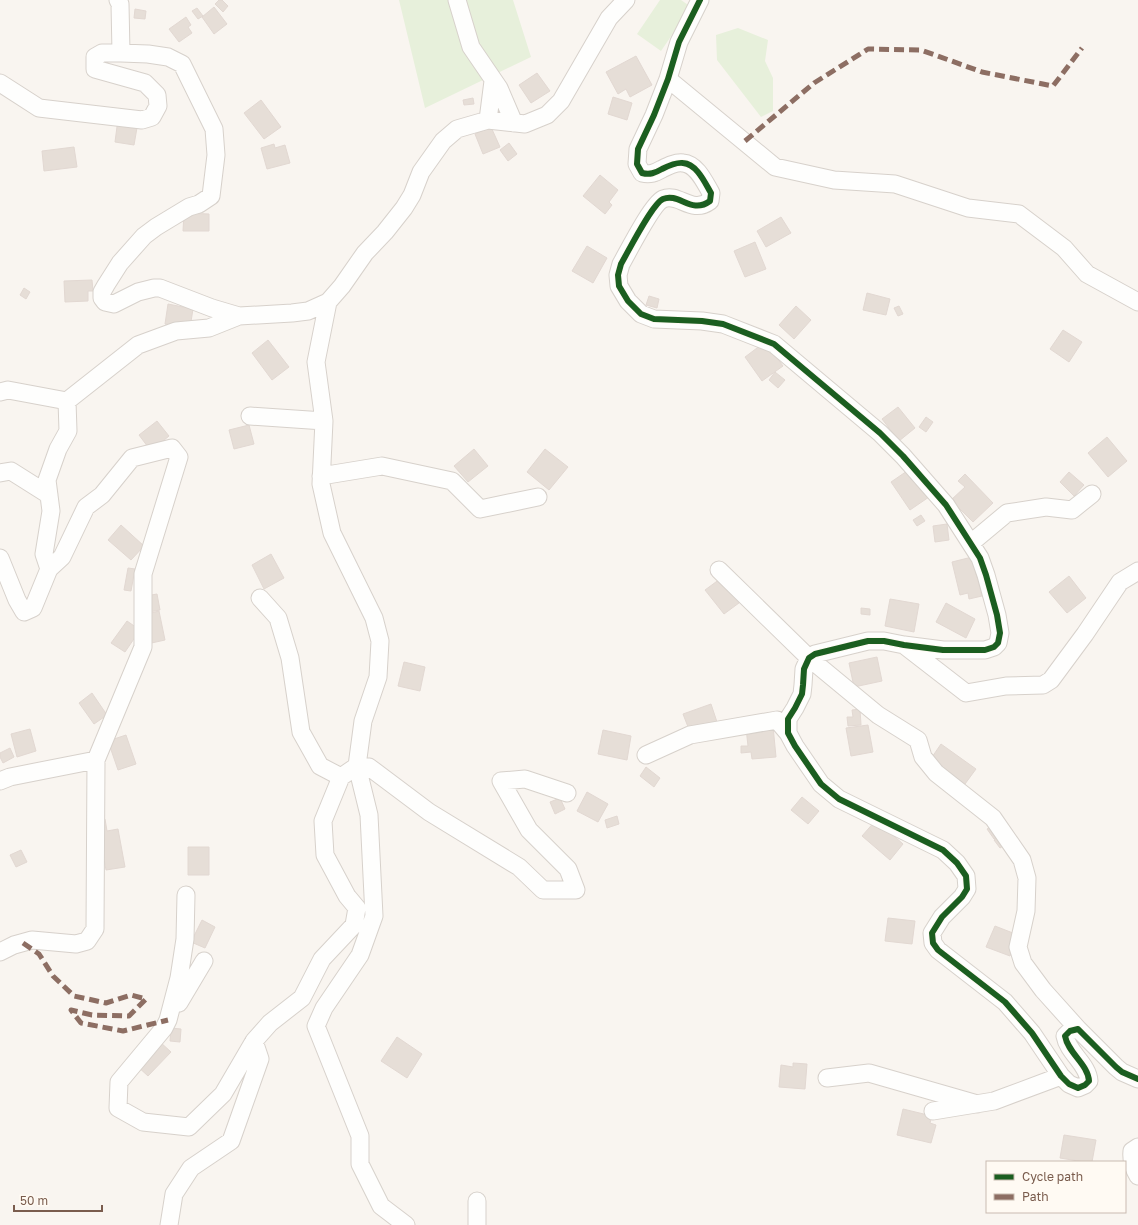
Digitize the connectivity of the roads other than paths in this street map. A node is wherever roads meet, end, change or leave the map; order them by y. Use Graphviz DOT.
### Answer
graph roads {
  1 [pos="118,0"];
  2 [pos="457,0"];
  3 [pos="626,0"];
  4 [pos="700,0"];
  5 [pos="121,53"];
  6 [pos="668,79"];
  7 [pos="493,81"];
  8 [pos="0,83"];
  9 [pos="488,120"];
  10 [pos="514,123"];
  11 [pos="328,302"];
  12 [pos="1138,302"];
  13 [pos="239,316"];
  14 [pos="0,392"];
  15 [pos="67,401"];
  16 [pos="250,416"];
  17 [pos="324,421"];
  18 [pos="0,473"];
  19 [pos="321,476"];
  20 [pos="1092,494"];
  21 [pos="49,495"];
  22 [pos="538,497"];
  23 [pos="971,543"];
  24 [pos="0,558"];
  25 [pos="49,569"];
  26 [pos="719,570"];
  27 [pos="1138,571"];
  28 [pos="260,598"];
  29 [pos="904,645"];
  30 [pos="808,658"];
  31 [pos="788,733"];
  32 [pos="646,755"];
  33 [pos="96,760"];
  34 [pos="357,766"];
  35 [pos="341,777"];
  36 [pos="0,781"];
  37 [pos="567,793"];
  38 [pos="186,895"];
  39 [pos="0,952"];
  40 [pos="204,961"];
  41 [pos="168,1020"];
  42 [pos="1078,1029"];
  43 [pos="254,1041"];
  44 [pos="1062,1076"];
  45 [pos="827,1078"];
  46 [pos="1138,1079"];
  47 [pos="977,1104"];
  48 [pos="933,1111"];
  49 [pos="1138,1147"];
  50 [pos="1138,1176"];
  51 [pos="477,1201"];
  52 [pos="169,1225"];
  53 [pos="406,1225"];
  54 [pos="477,1225"];
  1 -- 5 [label="street"];
  2 -- 7 [label="street"];
  3 -- 10 [label="street"];
  4 -- 6 [label="street"];
  5 -- 8 [label="street"];
  5 -- 13 [label="street"];
  6 -- 12 [label="street"];
  6 -- 23 [label="street"];
  7 -- 9 [label="street"];
  7 -- 10 [label="street"];
  9 -- 10 [label="street"];
  9 -- 11 [label="street"];
  11 -- 13 [label="street"];
  11 -- 17 [label="street"];
  13 -- 15 [label="street"];
  14 -- 15 [label="street"];
  15 -- 21 [label="street"];
  16 -- 17 [label="street"];
  17 -- 19 [label="street"];
  18 -- 21 [label="street"];
  19 -- 22 [label="street"];
  19 -- 34 [label="street"];
  20 -- 23 [label="street"];
  21 -- 25 [label="street"];
  23 -- 29 [label="street"];
  24 -- 25 [label="street"];
  25 -- 33 [label="street"];
  26 -- 30 [label="street"];
  27 -- 29 [label="street"];
  28 -- 35 [label="street"];
  29 -- 30 [label="street"];
  30 -- 31 [label="street"];
  30 -- 42 [label="street"];
  31 -- 32 [label="street"];
  31 -- 44 [label="street"];
  33 -- 36 [label="street"];
  33 -- 39 [label="street"];
  34 -- 35 [label="street"];
  34 -- 37 [label="street"];
  34 -- 53 [label="street"];
  35 -- 43 [label="street"];
  38 -- 41 [label="street"];
  40 -- 41 [label="street"];
  41 -- 43 [label="street"];
  42 -- 44 [label="street"];
  42 -- 46 [label="street"];
  43 -- 52 [label="street"];
  44 -- 47 [label="street"];
  45 -- 47 [label="street"];
  47 -- 48 [label="street"];
  49 -- 50 [label="street"];
  51 -- 54 [label="street"];
}
